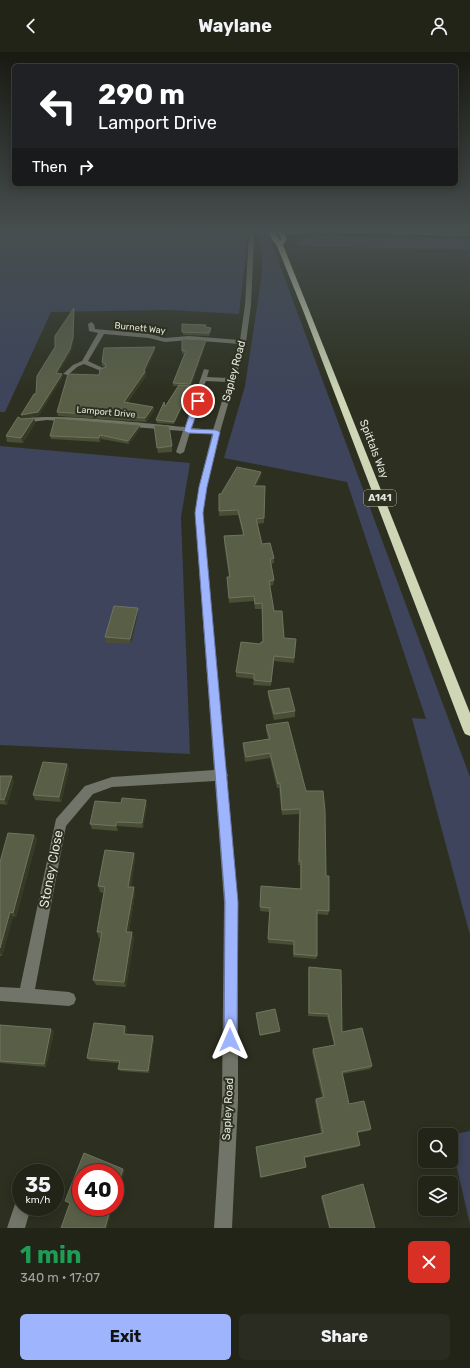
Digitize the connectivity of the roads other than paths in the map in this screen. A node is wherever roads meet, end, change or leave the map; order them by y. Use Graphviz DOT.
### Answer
graph roads {
  1 [pos="250,283"];
  2 [pos="295,283"];
  3 [pos="91,324"];
  4 [pos="101,333"];
  5 [pos="243,342"];
  6 [pos="84,362"];
  7 [pos="103,370"];
  8 [pos="206,370"];
  9 [pos="66,374"];
  10 [pos="204,379"];
  11 [pos="232,380"];
  12 [pos="200,390"];
  13 [pos="198,401"];
  14 [pos="23,421"];
  15 [pos="188,431"];
  16 [pos="216,432"];
  17 [pos="180,452"];
  18 [pos="470,730"];
  19 [pos="222,775"];
  20 [pos="0,994"];
  21 [pos="26,996"];
  22 [pos="69,999"];
  23 [pos="19,1216"];
  24 [pos="16,1228"];
  25 [pos="223,1228"];
  1 -- 5 [label="street, Sapley Road"];
  2 -- 18 [label="highway, Spittals Way / A141"];
  3 -- 4 [label="street, Burnett Way"];
  4 -- 5 [label="street, Burnett Way"];
  4 -- 6 [label="street"];
  5 -- 11 [label="street, Sapley Road"];
  6 -- 7 [label="street"];
  6 -- 9 [label="street"];
  8 -- 10 [label="street"];
  10 -- 11 [label="street"];
  10 -- 12 [label="street"];
  11 -- 16 [label="street, Sapley Road"];
  13 -- 15 [label="street"];
  14 -- 15 [label="street, Lamport Drive"];
  15 -- 16 [label="street, Lamport Drive"];
  15 -- 17 [label="street"];
  16 -- 19 [label="street, Sapley Road"];
  19 -- 21 [label="street, Stoney Close"];
  19 -- 25 [label="street, Sapley Road"];
  20 -- 21 [label="street"];
  21 -- 22 [label="street"];
  23 -- 24 [label="street"];
}
